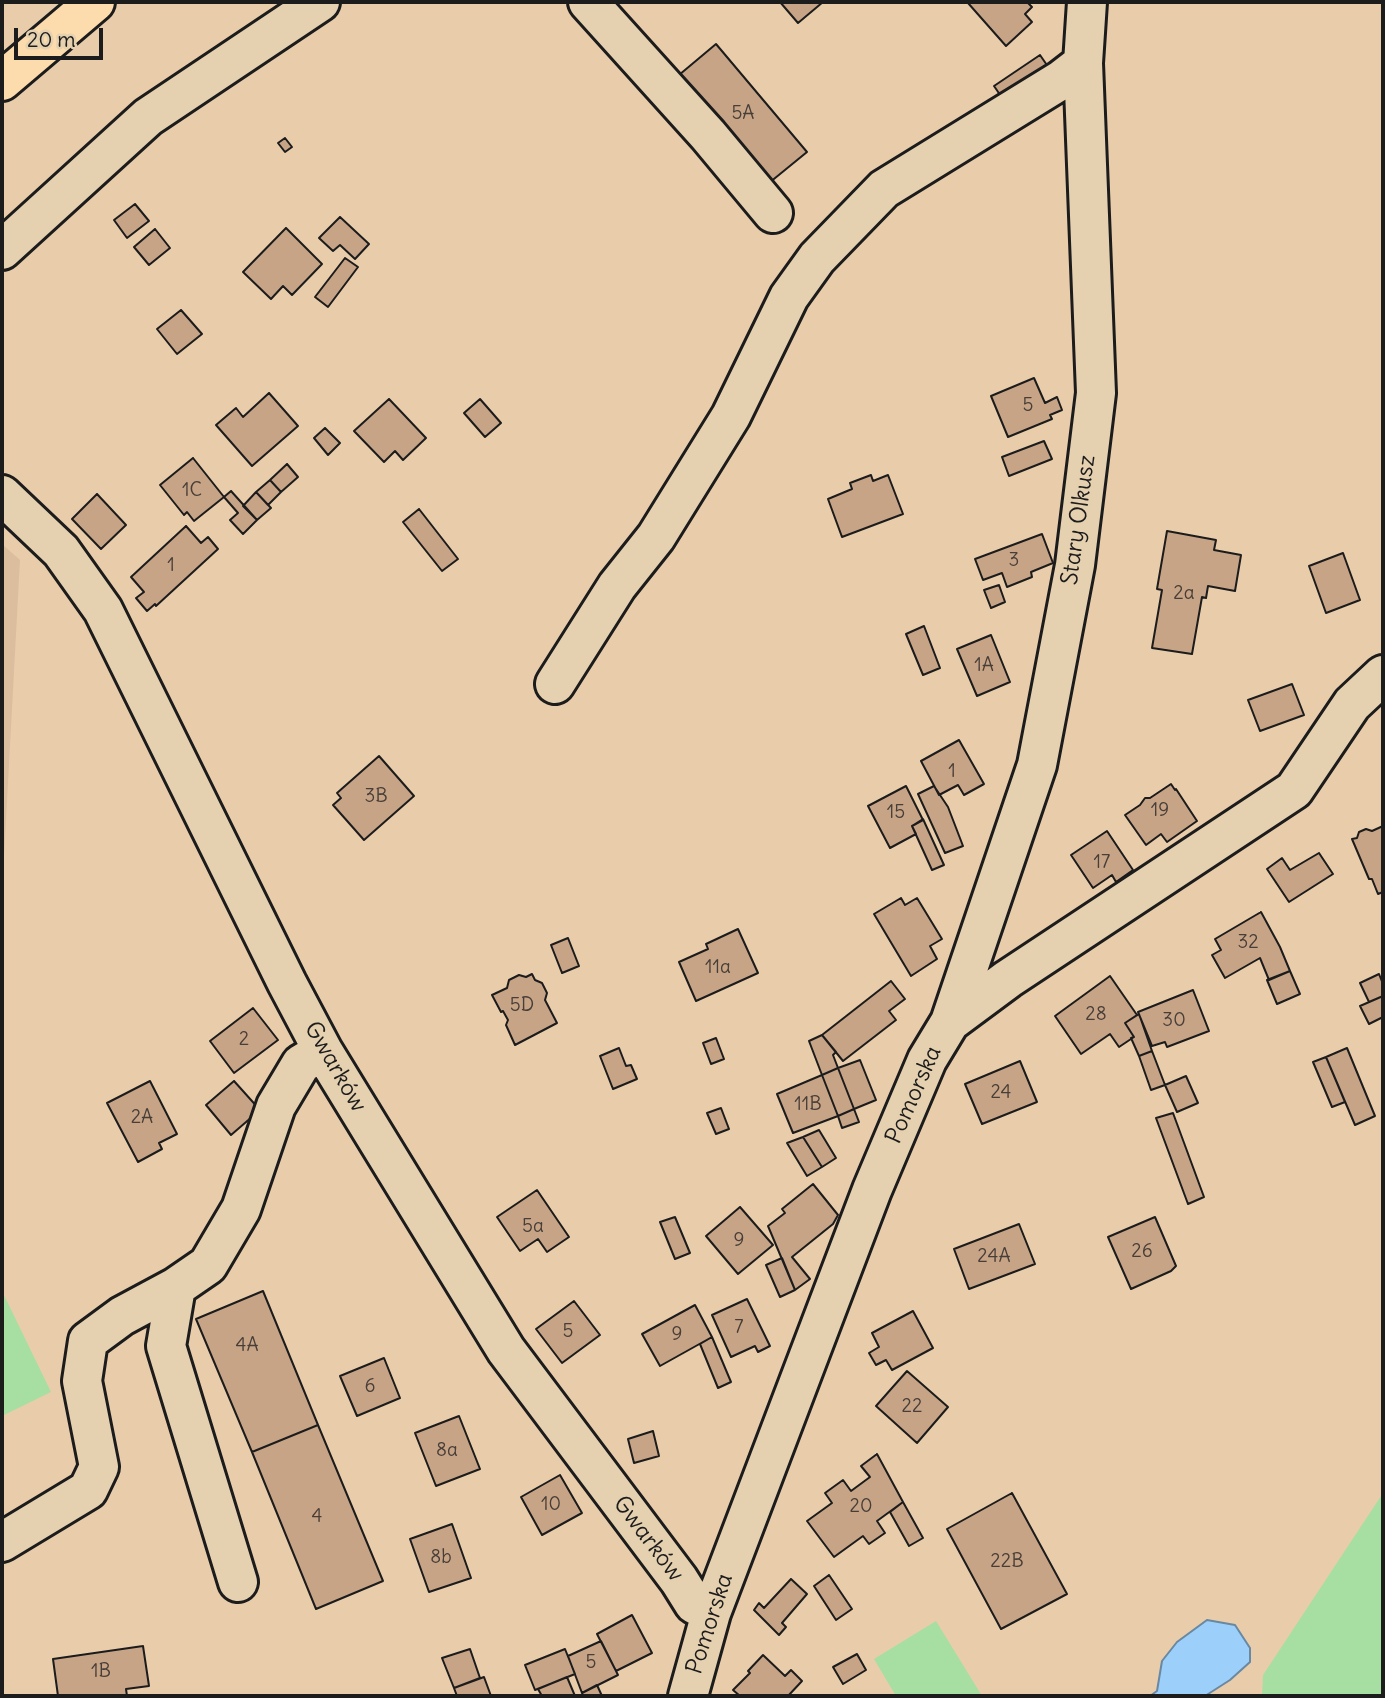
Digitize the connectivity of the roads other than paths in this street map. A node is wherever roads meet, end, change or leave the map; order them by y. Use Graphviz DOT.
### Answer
graph roads {
  1 [pos="95,2"];
  2 [pos="320,2"];
  3 [pos="588,2"];
  4 [pos="1087,2"];
  5 [pos="1083,63"];
  6 [pos="2,81"];
  7 [pos="773,213"];
  8 [pos="2,250"];
  9 [pos="2,495"];
  10 [pos="1383,675"];
  11 [pos="555,684"];
  12 [pos="950,1022"];
  13 [pos="323,1051"];
  14 [pos="176,1287"];
  15 [pos="2,1542"];
  16 [pos="238,1582"];
  17 [pos="711,1614"];
  18 [pos="688,1696"];
  1 -- 6 [label="main road"];
  2 -- 8 [label="street"];
  3 -- 7 [label="street"];
  4 -- 5 [label="street, Stary Olkusz"];
  5 -- 11 [label="street"];
  5 -- 12 [label="street, Stary Olkusz"];
  9 -- 13 [label="street, Gwarków"];
  10 -- 12 [label="street, Pomorska"];
  12 -- 17 [label="street, Pomorska"];
  13 -- 14 [label="street"];
  13 -- 17 [label="street, Gwarków"];
  14 -- 15 [label="street"];
  14 -- 16 [label="street"];
  17 -- 18 [label="street, Pomorska"];
}
